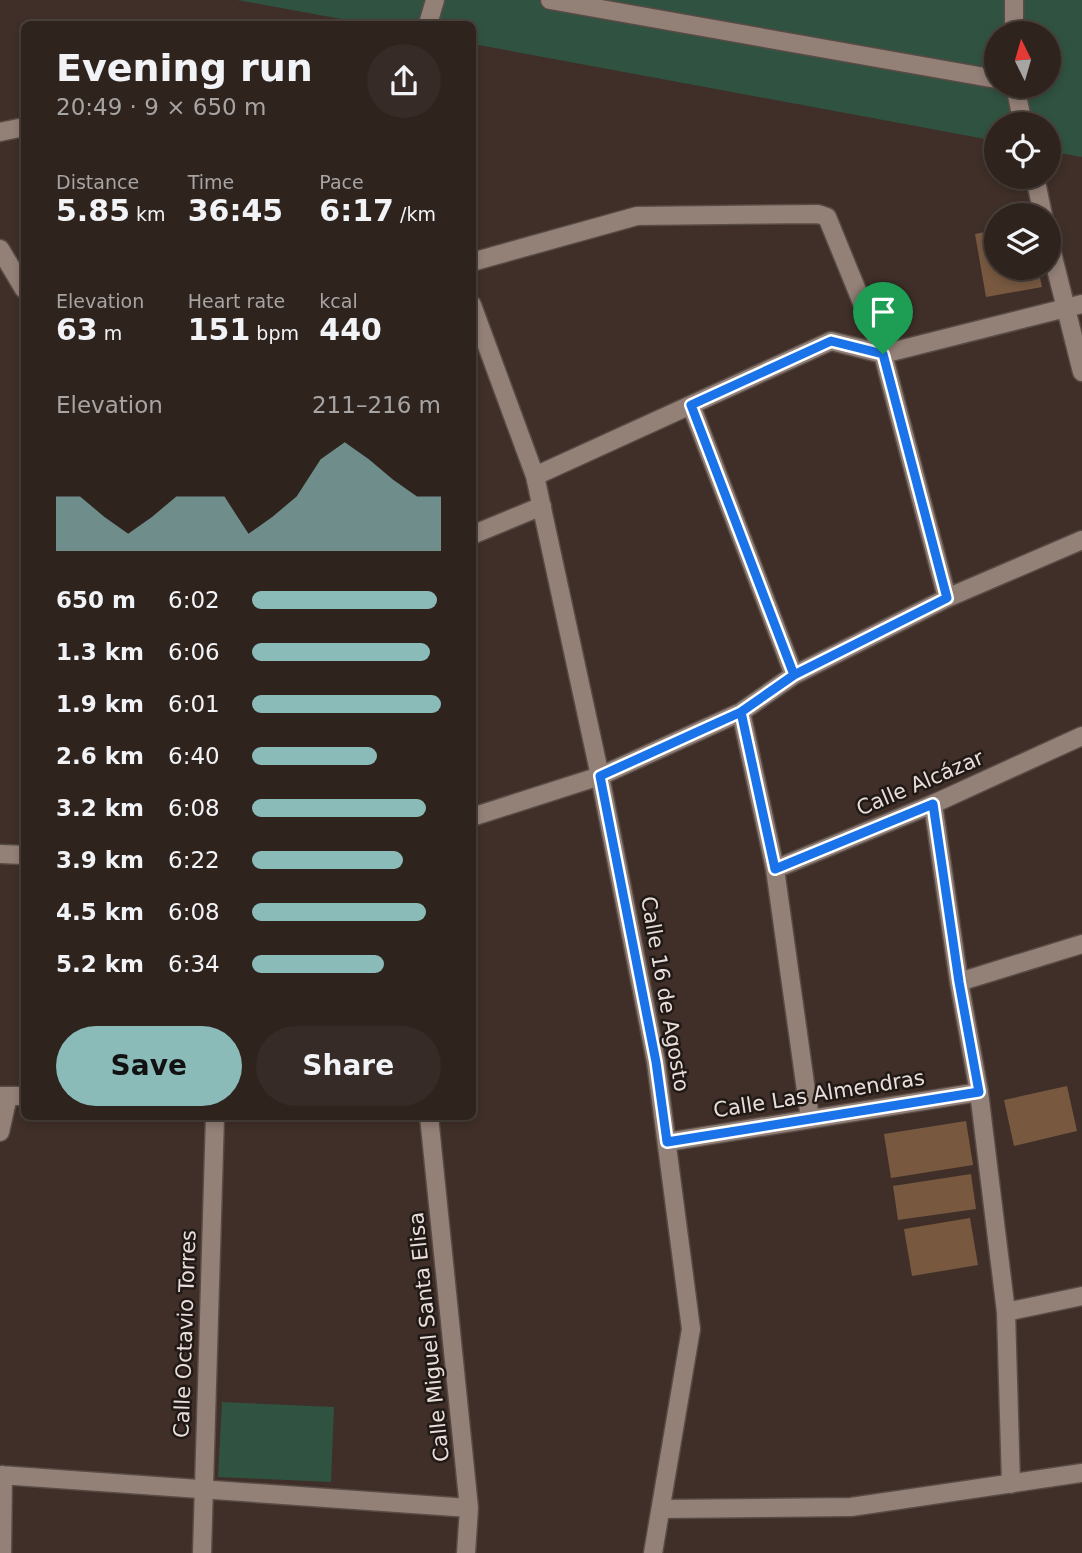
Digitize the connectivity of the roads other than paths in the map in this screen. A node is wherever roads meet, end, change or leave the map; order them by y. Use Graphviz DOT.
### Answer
graph roads {
  1 [pos="435,0"];
  2 [pos="550,0"];
  3 [pos="1014,0"];
  4 [pos="429,21"];
  5 [pos="1014,21"];
  6 [pos="984,77"];
  7 [pos="21,128"];
  8 [pos="0,132"];
  9 [pos="0,249"];
  10 [pos="476,261"];
  11 [pos="1058,280"];
  12 [pos="21,284"];
  13 [pos="1082,304"];
  14 [pos="1064,308"];
  15 [pos="476,316"];
  16 [pos="883,354"];
  17 [pos="1082,372"];
  18 [pos="691,405"];
  19 [pos="536,476"];
  20 [pos="542,506"];
  21 [pos="476,533"];
  22 [pos="1082,540"];
  23 [pos="947,598"];
  24 [pos="794,675"];
  25 [pos="741,712"];
  26 [pos="1082,736"];
  27 [pos="600,776"];
  28 [pos="933,804"];
  29 [pos="476,816"];
  30 [pos="0,854"];
  31 [pos="21,855"];
  32 [pos="775,869"];
  33 [pos="1082,944"];
  34 [pos="959,982"];
  35 [pos="979,1092"];
  36 [pos="11,1096"];
  37 [pos="810,1119"];
  38 [pos="215,1120"];
  39 [pos="429,1120"];
  40 [pos="0,1132"];
  41 [pos="667,1142"];
  42 [pos="1082,1296"];
  43 [pos="1006,1312"];
  44 [pos="1082,1473"];
  45 [pos="2,1475"];
  46 [pos="1011,1484"];
  47 [pos="202,1488"];
  48 [pos="469,1507"];
  49 [pos="663,1509"];
  50 [pos="2,1553"];
  51 [pos="202,1553"];
  52 [pos="466,1553"];
  53 [pos="653,1553"];
  1 -- 4 [label="street"];
  2 -- 6 [label="street"];
  3 -- 5 [label="street"];
  7 -- 8 [label="street"];
  9 -- 12 [label="street"];
  10 -- 16 [label="street"];
  11 -- 14 [label="street"];
  13 -- 14 [label="street"];
  14 -- 16 [label="street"];
  14 -- 17 [label="street"];
  15 -- 19 [label="street, Calle 16 de Agosto"];
  16 -- 18 [label="street"];
  16 -- 23 [label="street"];
  18 -- 19 [label="street"];
  18 -- 24 [label="street"];
  19 -- 20 [label="street, Calle 16 de Agosto"];
  20 -- 21 [label="street"];
  20 -- 27 [label="street, Calle 16 de Agosto"];
  22 -- 23 [label="street"];
  23 -- 24 [label="street"];
  24 -- 25 [label="street"];
  25 -- 27 [label="street"];
  25 -- 32 [label="street"];
  26 -- 28 [label="street, Calle Alcázar"];
  27 -- 29 [label="street"];
  27 -- 41 [label="street, Calle 16 de Agosto"];
  28 -- 32 [label="street, Calle Alcázar"];
  28 -- 34 [label="street"];
  30 -- 31 [label="street"];
  32 -- 37 [label="street"];
  33 -- 34 [label="street"];
  34 -- 35 [label="street"];
  35 -- 37 [label="street, Calle Las Almendras"];
  35 -- 43 [label="street"];
  36 -- 40 [label="street"];
  37 -- 41 [label="street, Calle Las Almendras"];
  38 -- 47 [label="street, Calle Octavio Torres"];
  39 -- 48 [label="street, Calle Miguel Santa Elisa"];
  41 -- 49 [label="street, Calle 16 de Agosto"];
  42 -- 43 [label="street"];
  43 -- 46 [label="street"];
  44 -- 46 [label="street"];
  45 -- 47 [label="street"];
  45 -- 50 [label="street"];
  46 -- 49 [label="street"];
  47 -- 48 [label="street"];
  47 -- 51 [label="street, Calle Octavio Torres"];
  48 -- 52 [label="street, Calle Miguel Santa Elisa"];
  49 -- 53 [label="street, Calle 16 de Agosto"];
}
